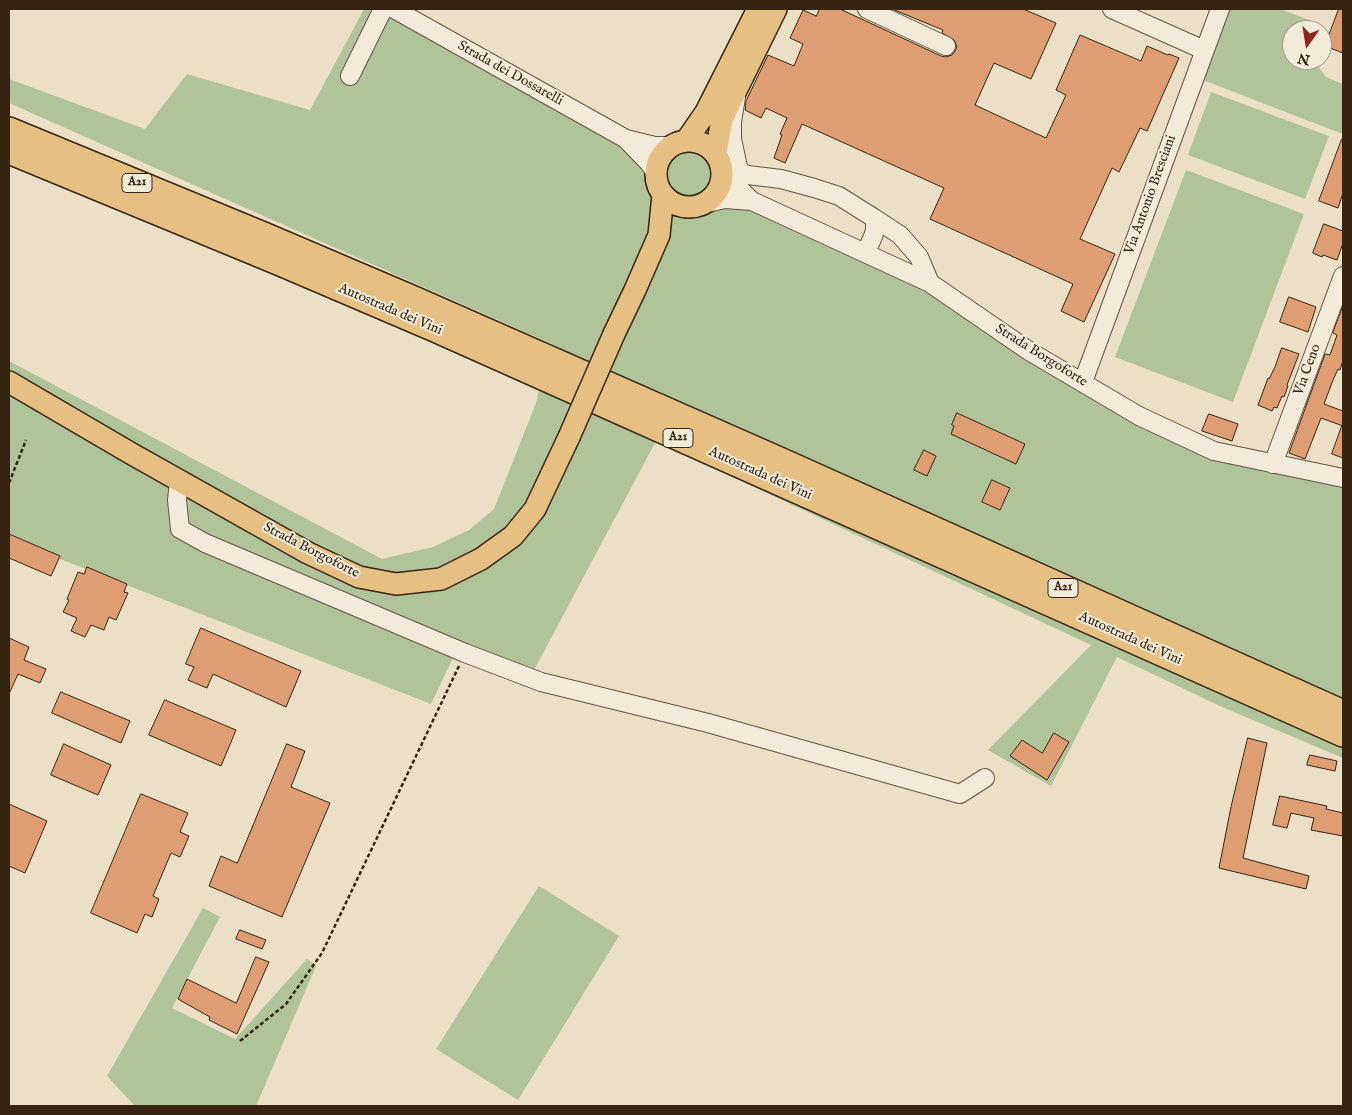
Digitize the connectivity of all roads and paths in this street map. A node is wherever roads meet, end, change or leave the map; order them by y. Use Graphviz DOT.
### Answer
graph roads {
  1 [pos="383,9"];
  2 [pos="394,9"];
  3 [pos="758,9"];
  4 [pos="776,9"];
  5 [pos="868,9"];
  6 [pos="1112,9"];
  7 [pos="1220,9"];
  8 [pos="946,46"];
  9 [pos="1204,50"];
  10 [pos="350,76"];
  11 [pos="737,89"];
  12 [pos="9,114"];
  13 [pos="9,130"];
  14 [pos="626,139"];
  15 [pos="679,143"];
  16 [pos="9,151"];
  17 [pos="719,161"];
  18 [pos="656,173"];
  19 [pos="664,195"];
  20 [pos="752,201"];
  21 [pos="698,205"];
  22 [pos="874,218"];
  23 [pos="659,235"];
  24 [pos="266,236"];
  25 [pos="865,253"];
  26 [pos="1343,276"];
  27 [pos="930,283"];
  28 [pos="1083,382"];
  29 [pos="10,384"];
  30 [pos="26,440"];
  31 [pos="1274,464"];
  32 [pos="1343,478"];
  33 [pos="179,481"];
  34 [pos="9,483"];
  35 [pos="465,653"];
  36 [pos="1343,713"];
  37 [pos="1343,734"];
  38 [pos="985,778"];
  39 [pos="240,1041"];
  1 -- 10 [label="street"];
  2 -- 14 [label="street, Strada dei Dossarelli"];
  3 -- 15 [label="main road"];
  4 -- 11 [label="main road"];
  5 -- 8 [label="street"];
  6 -- 9 [label="street"];
  7 -- 9 [label="street, Via Antonio Bresciani"];
  9 -- 28 [label="street, Via Antonio Bresciani"];
  11 -- 17 [label="main road"];
  11 -- 22 [label="street"];
  12 -- 24 [label="highway"];
  13 -- 24 [label="highway, Autostrada dei Vini / A21"];
  14 -- 15 [label="street, Strada dei Dossarelli"];
  14 -- 18 [label="street, Strada dei Dossarelli"];
  15 -- 17 [label="main road"];
  15 -- 18 [label="main road"];
  16 -- 37 [label="highway, Autostrada dei Vini / A21"];
  17 -- 20 [label="street, Strada Borgoforte"];
  17 -- 21 [label="main road"];
  18 -- 19 [label="main road"];
  19 -- 21 [label="main road"];
  19 -- 23 [label="main road"];
  20 -- 21 [label="street, Strada Borgoforte"];
  20 -- 25 [label="street, Strada Borgoforte"];
  21 -- 23 [label="main road"];
  22 -- 25 [label="street"];
  22 -- 27 [label="street"];
  23 -- 33 [label="main road, Strada Borgoforte, bridge"];
  24 -- 36 [label="highway, Autostrada dei Vini / A21"];
  25 -- 27 [label="street, Strada Borgoforte"];
  26 -- 31 [label="street, Via Ceno"];
  27 -- 28 [label="street, Strada Borgoforte"];
  28 -- 31 [label="street, Strada Borgoforte"];
  29 -- 33 [label="main road, Strada Borgoforte"];
  30 -- 34 [label="path"];
  31 -- 32 [label="street, Strada Borgoforte"];
  33 -- 35 [label="street"];
  35 -- 38 [label="street"];
  35 -- 39 [label="path"];
}
